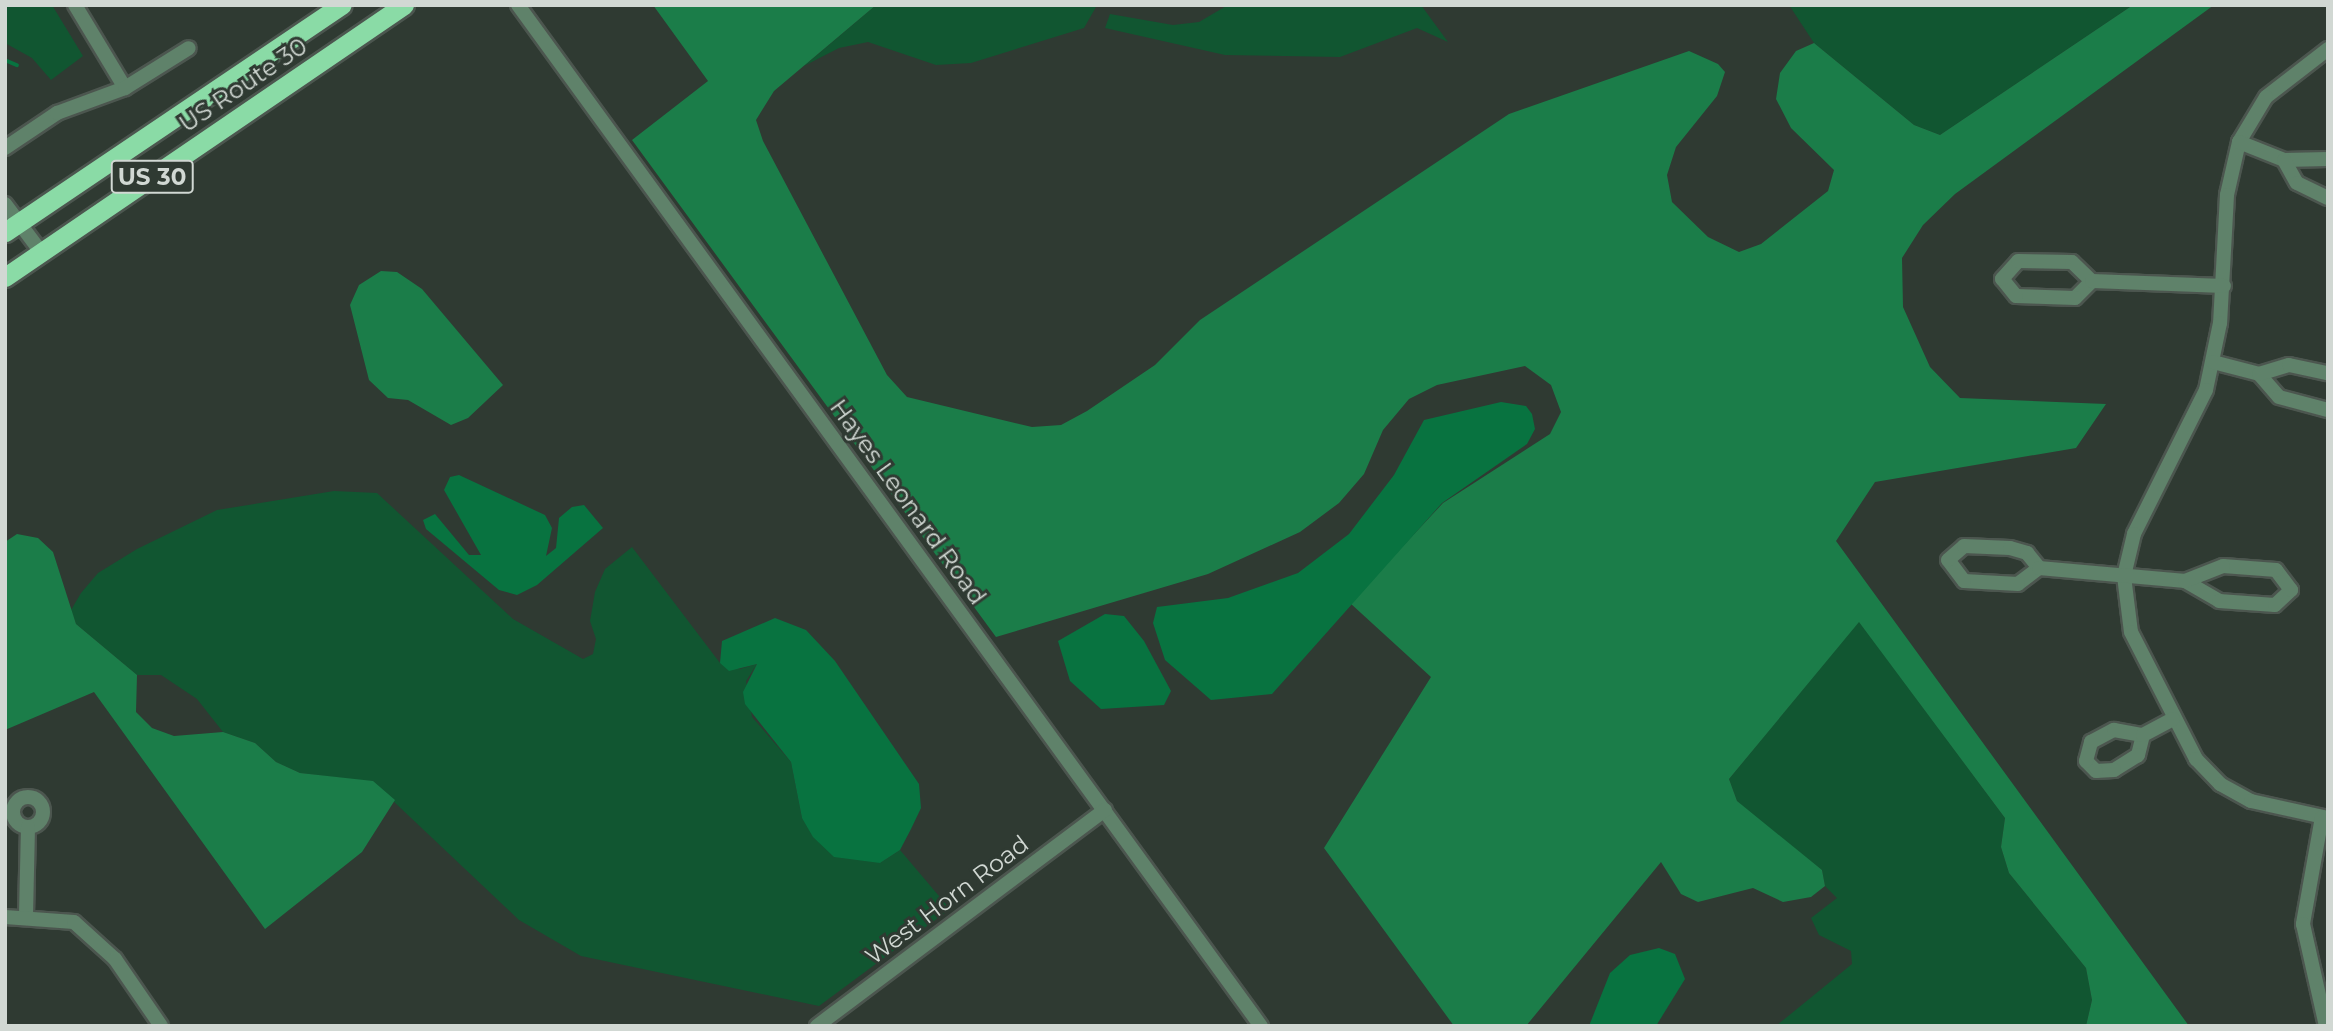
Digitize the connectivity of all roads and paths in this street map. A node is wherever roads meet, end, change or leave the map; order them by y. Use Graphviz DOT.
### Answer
graph roads {
  1 [pos="75,5"];
  2 [pos="342,5"];
  3 [pos="404,5"];
  4 [pos="518,5"];
  5 [pos="190,48"];
  6 [pos="2328,48"];
  7 [pos="125,88"];
  8 [pos="2239,142"];
  9 [pos="5,148"];
  10 [pos="2328,159"];
  11 [pos="2284,160"];
  12 [pos="2328,198"];
  13 [pos="5,204"];
  14 [pos="12,228"];
  15 [pos="41,252"];
  16 [pos="5,276"];
  17 [pos="2092,281"];
  18 [pos="2224,286"];
  19 [pos="2213,362"];
  20 [pos="2328,373"];
  21 [pos="2259,374"];
  22 [pos="2328,410"];
  23 [pos="2039,568"];
  24 [pos="2124,576"];
  25 [pos="2185,581"];
  26 [pos="2173,719"];
  27 [pos="2143,736"];
  28 [pos="1105,810"];
  29 [pos="2325,817"];
  30 [pos="28,827"];
  31 [pos="26,915"];
  32 [pos="5,917"];
  33 [pos="2327,1006"];
  34 [pos="161,1026"];
  35 [pos="817,1026"];
  36 [pos="1261,1026"];
  37 [pos="2326,1026"];
  1 -- 7 [label="street"];
  2 -- 14 [label="highway, US 30"];
  3 -- 15 [label="highway, US Route 30 / US 30"];
  4 -- 28 [label="street, Hayes Leonard Road"];
  5 -- 7 [label="street"];
  6 -- 8 [label="street"];
  7 -- 9 [label="street"];
  8 -- 11 [label="street"];
  8 -- 18 [label="street"];
  10 -- 11 [label="street"];
  11 -- 12 [label="street"];
  13 -- 14 [label="street"];
  14 -- 15 [label="street"];
  15 -- 16 [label="highway, US Route 30 / US 30"];
  17 -- 17 [label="street"];
  17 -- 18 [label="street"];
  18 -- 19 [label="street"];
  19 -- 21 [label="street"];
  19 -- 24 [label="street"];
  20 -- 21 [label="street"];
  21 -- 22 [label="street"];
  23 -- 23 [label="street"];
  23 -- 24 [label="street"];
  24 -- 25 [label="street"];
  24 -- 26 [label="street"];
  25 -- 25 [label="street"];
  26 -- 27 [label="street"];
  26 -- 29 [label="street"];
  28 -- 35 [label="street, West Horn Road"];
  28 -- 36 [label="street, Hayes Leonard Road"];
  29 -- 33 [label="street"];
  30 -- 31 [label="street"];
  31 -- 32 [label="street"];
  31 -- 34 [label="street"];
  33 -- 37 [label="street"];
}
